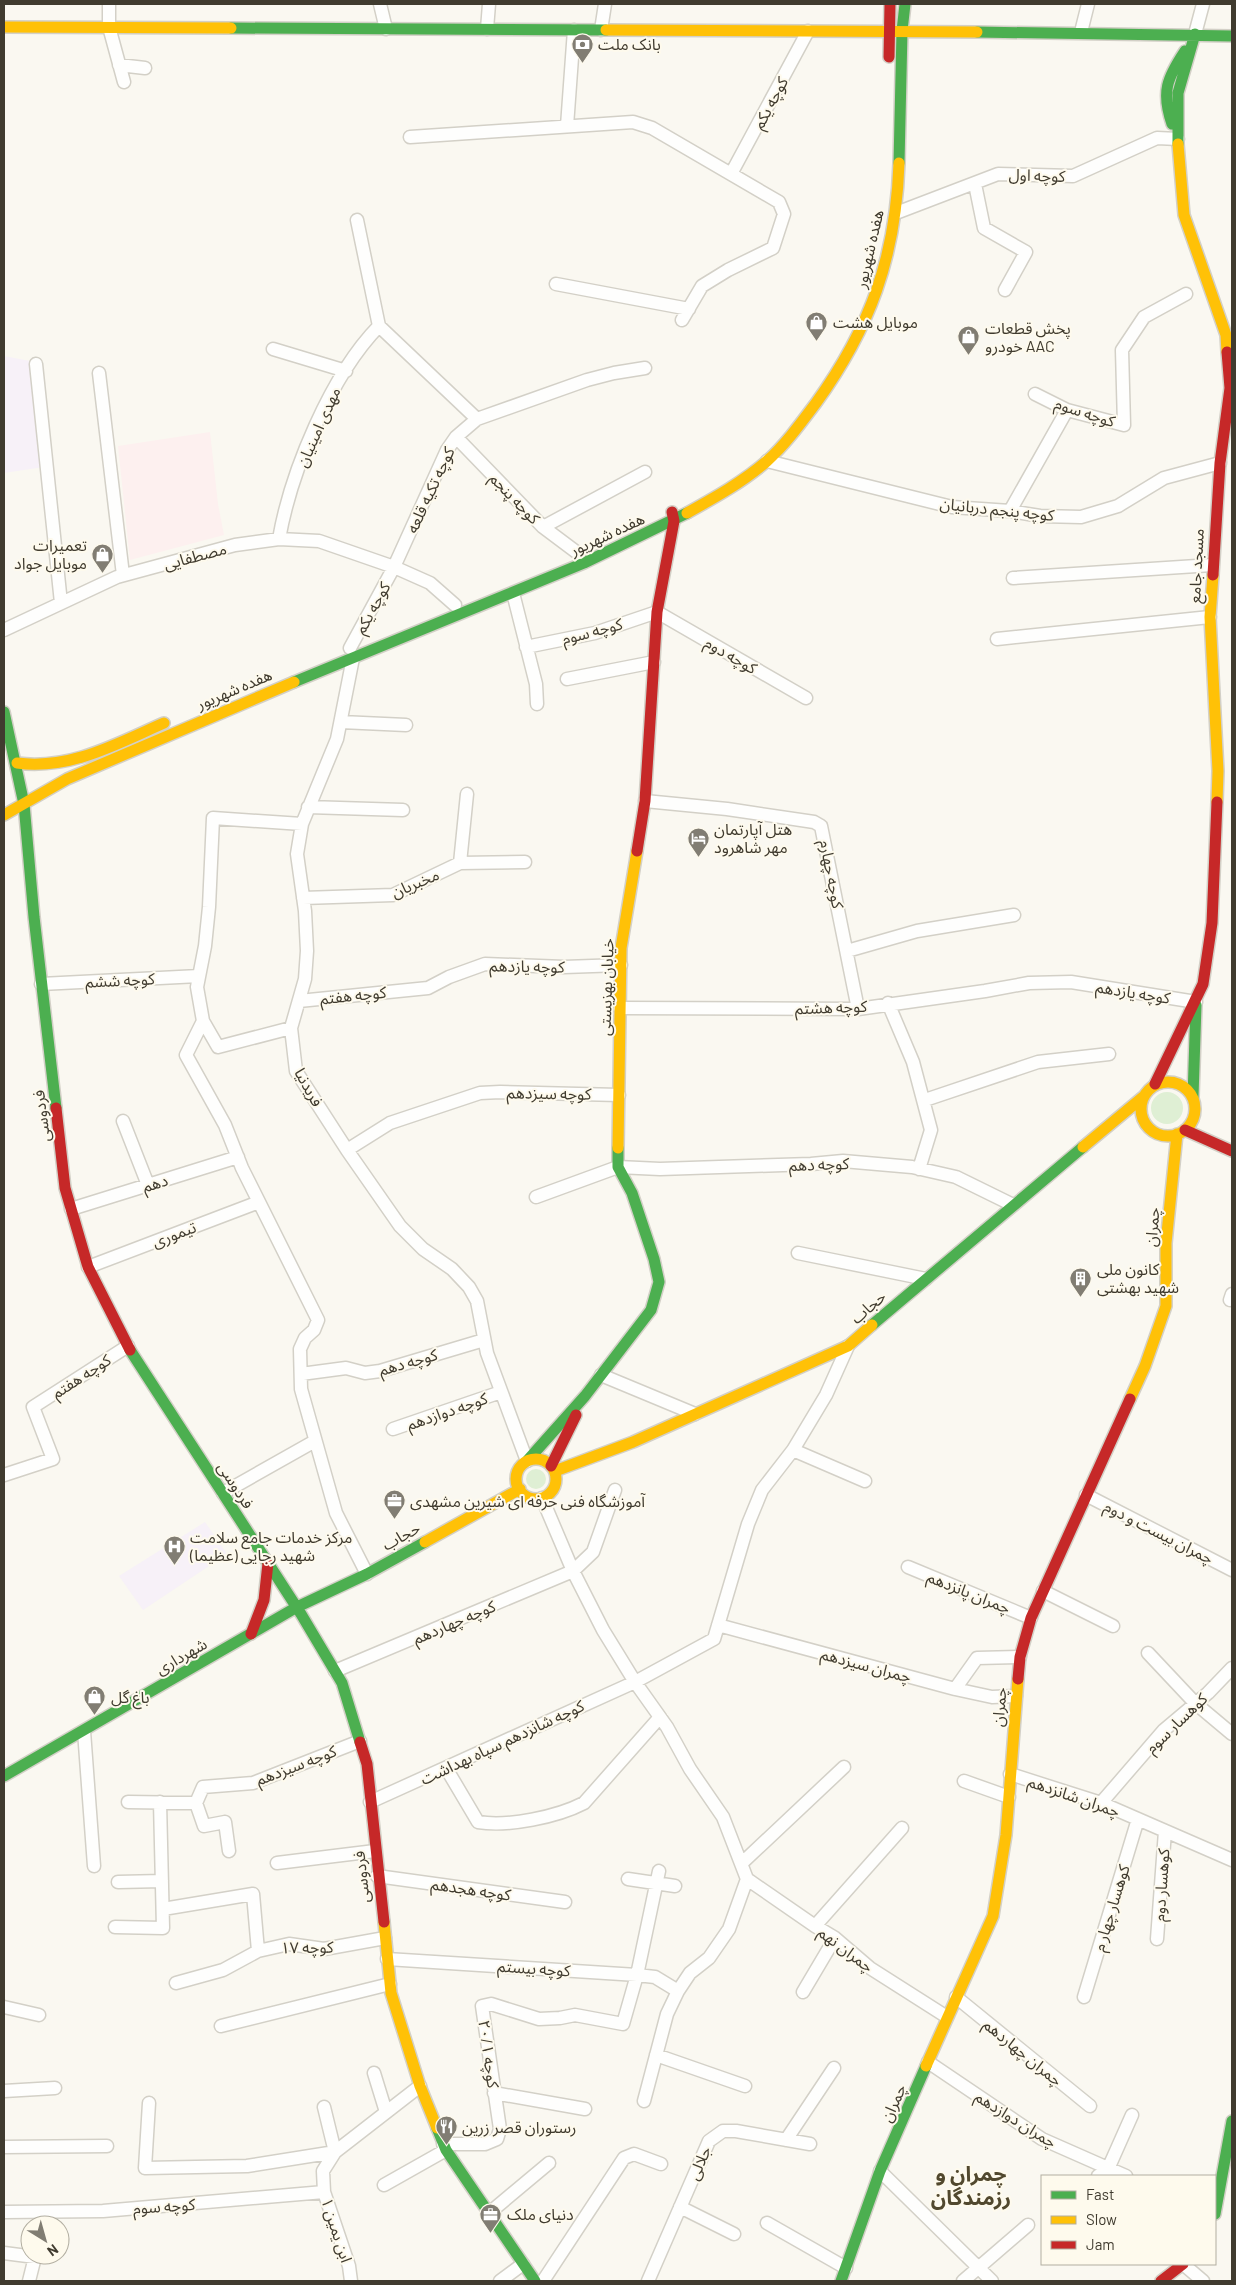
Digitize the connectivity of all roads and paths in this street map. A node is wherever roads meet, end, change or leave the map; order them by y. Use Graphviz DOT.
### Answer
graph roads {
  1 [pos="109,4"];
  2 [pos="380,4"];
  3 [pos="489,4"];
  4 [pos="605,4"];
  5 [pos="890,4"];
  6 [pos="905,4"];
  7 [pos="1088,4"];
  8 [pos="1203,4"];
  9 [pos="4,27"];
  10 [pos="109,27"];
  11 [pos="386,29"];
  12 [pos="487,29"];
  13 [pos="574,30"];
  14 [pos="601,30"];
  15 [pos="808,31"];
  16 [pos="889,31"];
  17 [pos="902,31"];
  18 [pos="1081,32"];
  19 [pos="1196,34"];
  20 [pos="1232,36"];
  21 [pos="119,65"];
  22 [pos="144,68"];
  23 [pos="124,82"];
  24 [pos="567,126"];
  25 [pos="410,137"];
  26 [pos="1178,139"];
  27 [pos="731,174"];
  28 [pos="975,184"];
  29 [pos="896,213"];
  30 [pos="357,220"];
  31 [pos="556,284"];
  32 [pos="1005,290"];
  33 [pos="1186,294"];
  34 [pos="689,309"];
  35 [pos="682,320"];
  36 [pos="379,326"];
  37 [pos="273,349"];
  38 [pos="36,364"];
  39 [pos="645,368"];
  40 [pos="346,371"];
  41 [pos="99,373"];
  42 [pos="1035,394"];
  43 [pos="1066,410"];
  44 [pos="477,419"];
  45 [pos="456,437"];
  46 [pos="767,461"];
  47 [pos="1220,463"];
  48 [pos="645,472"];
  49 [pos="1010,511"];
  50 [pos="672,515"];
  51 [pos="542,527"];
  52 [pos="279,538"];
  53 [pos="579,554"];
  54 [pos="1212,565"];
  55 [pos="394,567"];
  56 [pos="123,575"];
  57 [pos="1013,578"];
  58 [pos="513,593"];
  59 [pos="61,603"];
  60 [pos="455,605"];
  61 [pos="657,612"];
  62 [pos="1210,616"];
  63 [pos="4,630"];
  64 [pos="997,639"];
  65 [pos="526,647"];
  66 [pos="351,653"];
  67 [pos="654,662"];
  68 [pos="284,674"];
  69 [pos="567,679"];
  70 [pos="806,698"];
  71 [pos="538,704"];
  72 [pos="4,712"];
  73 [pos="175,719"];
  74 [pos="341,722"];
  75 [pos="406,725"];
  76 [pos="17,763"];
  77 [pos="467,794"];
  78 [pos="645,801"];
  79 [pos="24,804"];
  80 [pos="308,807"];
  81 [pos="403,810"];
  82 [pos="4,815"];
  83 [pos="302,824"];
  84 [pos="525,862"];
  85 [pos="460,864"];
  86 [pos="303,898"];
  87 [pos="1014,915"];
  88 [pos="847,951"];
  89 [pos="621,965"];
  90 [pos="199,976"];
  91 [pos="1071,982"];
  92 [pos="41,984"];
  93 [pos="407,990"];
  94 [pos="298,1001"];
  95 [pos="1196,1002"];
  96 [pos="888,1003"];
  97 [pos="620,1008"];
  98 [pos="858,1009"];
  99 [pos="203,1021"];
  100 [pos="292,1028"];
  101 [pos="1109,1054"];
  102 [pos="1156,1084"];
  103 [pos="619,1095"];
  104 [pos="1143,1097"];
  105 [pos="1193,1097"];
  106 [pos="925,1100"];
  107 [pos="123,1121"];
  108 [pos="1201,1122"];
  109 [pos="1120,1129"];
  110 [pos="1181,1132"];
  111 [pos="1090,1141"];
  112 [pos="347,1150"];
  113 [pos="1230,1150"];
  114 [pos="238,1157"];
  115 [pos="618,1167"];
  116 [pos="919,1169"];
  117 [pos="148,1185"];
  118 [pos="536,1197"];
  119 [pos="260,1202"];
  120 [pos="1012,1205"];
  121 [pos="71,1209"];
  122 [pos="798,1253"];
  123 [pos="88,1267"];
  124 [pos="926,1279"];
  125 [pos="484,1340"];
  126 [pos="128,1346"];
  127 [pos="848,1346"];
  128 [pos="300,1374"];
  129 [pos="601,1375"];
  130 [pos="501,1392"];
  131 [pos="585,1396"];
  132 [pos="695,1414"];
  133 [pos="393,1430"];
  134 [pos="315,1441"];
  135 [pos="632,1442"];
  136 [pos="793,1450"];
  137 [pos="527,1461"];
  138 [pos="553,1469"];
  139 [pos="4,1475"];
  140 [pos="865,1482"];
  141 [pos="556,1484"];
  142 [pos="520,1489"];
  143 [pos="615,1490"];
  144 [pos="222,1493"];
  145 [pos="1086,1495"];
  146 [pos="542,1498"];
  147 [pos="268,1563"];
  148 [pos="908,1567"];
  149 [pos="1232,1570"];
  150 [pos="574,1571"];
  151 [pos="367,1574"];
  152 [pos="1042,1591"];
  153 [pos="297,1608"];
  154 [pos="1031,1618"];
  155 [pos="718,1626"];
  156 [pos="1113,1626"];
  157 [pos="250,1635"];
  158 [pos="1148,1653"];
  159 [pos="1020,1657"];
  160 [pos="1232,1668"];
  161 [pos="334,1671"];
  162 [pos="635,1682"];
  163 [pos="955,1689"];
  164 [pos="1016,1696"];
  165 [pos="1195,1703"];
  166 [pos="660,1717"];
  167 [pos="84,1731"];
  168 [pos="1232,1734"];
  169 [pos="360,1741"];
  170 [pos="844,1767"];
  171 [pos="446,1768"];
  172 [pos="1010,1774"];
  173 [pos="4,1776"];
  174 [pos="964,1781"];
  175 [pos="1009,1797"];
  176 [pos="128,1802"];
  177 [pos="160,1802"];
  178 [pos="370,1802"];
  179 [pos="1101,1803"];
  180 [pos="196,1804"];
  181 [pos="1138,1819"];
  182 [pos="902,1828"];
  183 [pos="1165,1831"];
  184 [pos="229,1851"];
  185 [pos="375,1851"];
  186 [pos="1232,1860"];
  187 [pos="277,1863"];
  188 [pos="742,1863"];
  189 [pos="94,1866"];
  190 [pos="377,1876"];
  191 [pos="657,1877"];
  192 [pos="628,1879"];
  193 [pos="747,1879"];
  194 [pos="162,1881"];
  195 [pos="118,1882"];
  196 [pos="675,1886"];
  197 [pos="565,1902"];
  198 [pos="163,1910"];
  199 [pos="815,1926"];
  200 [pos="116,1927"];
  201 [pos="384,1938"];
  202 [pos="835,1938"];
  203 [pos="1157,1939"];
  204 [pos="258,1951"];
  205 [pos="387,1959"];
  206 [pos="637,1975"];
  207 [pos="176,1983"];
  208 [pos="390,1984"];
  209 [pos="678,1991"];
  210 [pos="803,1992"];
  211 [pos="1084,1997"];
  212 [pos="956,1998"];
  213 [pos="4,2007"];
  214 [pos="39,2015"];
  215 [pos="947,2017"];
  216 [pos="221,2026"];
  217 [pos="656,2055"];
  218 [pos="928,2062"];
  219 [pos="834,2068"];
  220 [pos="374,2073"];
  221 [pos="420,2086"];
  222 [pos="745,2086"];
  223 [pos="55,2088"];
  224 [pos="4,2091"];
  225 [pos="494,2093"];
  226 [pos="644,2101"];
  227 [pos="149,2103"];
  228 [pos="1090,2106"];
  229 [pos="324,2107"];
  230 [pos="585,2109"];
  231 [pos="386,2112"];
  232 [pos="1132,2115"];
  233 [pos="1232,2121"];
  234 [pos="786,2140"];
  235 [pos="810,2144"];
  236 [pos="107,2146"];
  237 [pos="4,2147"];
  238 [pos="445,2147"];
  239 [pos="335,2152"];
  240 [pos="549,2163"];
  241 [pos="661,2164"];
  242 [pos="880,2172"];
  243 [pos="1103,2173"];
  244 [pos="1118,2175"];
  245 [pos="384,2185"];
  246 [pos="324,2192"];
  247 [pos="680,2207"];
  248 [pos="1216,2208"];
  249 [pos="4,2212"];
  250 [pos="488,2214"];
  251 [pos="767,2223"];
  252 [pos="1028,2225"];
  253 [pos="734,2234"];
  254 [pos="4,2253"];
  255 [pos="523,2264"];
  256 [pos="1182,2265"];
  257 [pos="1184,2265"];
  258 [pos="846,2268"];
  259 [pos="979,2268"];
  260 [pos="29,2281"];
  261 [pos="351,2281"];
  262 [pos="500,2281"];
  263 [pos="534,2281"];
  264 [pos="543,2281"];
  265 [pos="648,2281"];
  266 [pos="841,2281"];
  267 [pos="963,2281"];
  268 [pos="992,2281"];
  269 [pos="1161,2281"];
  270 [pos="1202,2281"];
  1 -- 10 [label="street"];
  2 -- 11 [label="street"];
  3 -- 12 [label="street"];
  4 -- 14 [label="street"];
  5 -- 16 [label="street, هفده شهریور"];
  6 -- 17 [label="street, هفده شهریور"];
  7 -- 18 [label="street"];
  8 -- 19 [label="street"];
  9 -- 10 [label="street"];
  10 -- 11 [label="street"];
  10 -- 21 [label="street"];
  11 -- 12 [label="street"];
  12 -- 13 [label="street"];
  13 -- 14 [label="street"];
  13 -- 24 [label="street"];
  14 -- 15 [label="street"];
  15 -- 16 [label="street"];
  15 -- 27 [label="street, کوچه یکم"];
  16 -- 17 [label="street"];
  16 -- 50 [label="street, هفده شهریور"];
  17 -- 18 [label="street"];
  17 -- 29 [label="street, هفده شهریور"];
  18 -- 19 [label="street"];
  19 -- 20 [label="street"];
  19 -- 26 [label="street, مسجد جامع"];
  21 -- 22 [label="street"];
  21 -- 23 [label="street"];
  24 -- 25 [label="street"];
  24 -- 27 [label="street"];
  26 -- 28 [label="street, کوچه اول"];
  26 -- 47 [label="street, مسجد جامع"];
  27 -- 34 [label="street"];
  28 -- 29 [label="street, کوچه اول"];
  28 -- 32 [label="street"];
  29 -- 46 [label="street, هفده شهریور"];
  30 -- 36 [label="street"];
  31 -- 34 [label="street"];
  33 -- 43 [label="street, کوچه سوم"];
  34 -- 35 [label="street"];
  36 -- 40 [label="street, مهدی امینیان"];
  36 -- 44 [label="street"];
  37 -- 40 [label="street"];
  38 -- 59 [label="street"];
  39 -- 44 [label="street, کوچه تکیه قلعه"];
  40 -- 52 [label="street, مهدی امینیان"];
  41 -- 56 [label="street"];
  42 -- 43 [label="street, کوچه سوم"];
  43 -- 49 [label="street"];
  44 -- 45 [label="street, کوچه تکیه قلعه"];
  45 -- 51 [label="street, کوچه پنجم"];
  45 -- 55 [label="street, کوچه تکیه قلعه"];
  46 -- 49 [label="street, کوچه پنجم دربانیان"];
  46 -- 50 [label="street, هفده شهریور"];
  47 -- 49 [label="street, کوچه پنجم دربانیان"];
  47 -- 54 [label="street, مسجد جامع"];
  48 -- 51 [label="street"];
  50 -- 53 [label="street, هفده شهریور"];
  50 -- 58 [label="street, هفده شهریور"];
  50 -- 61 [label="street, خیابان بهزیستی"];
  51 -- 53 [label="street, کوچه پنجم"];
  52 -- 55 [label="street, مصطفایی"];
  52 -- 56 [label="street, مصطفایی"];
  53 -- 60 [label="street, هفده شهریور"];
  54 -- 57 [label="street"];
  54 -- 62 [label="street, مسجد جامع"];
  55 -- 60 [label="street"];
  55 -- 66 [label="street, کوچه یکم"];
  56 -- 59 [label="street, مصطفایی"];
  58 -- 65 [label="street"];
  58 -- 66 [label="street, هفده شهریور"];
  59 -- 63 [label="street, مصطفایی"];
  60 -- 66 [label="street, هفده شهریور"];
  61 -- 65 [label="street, کوچه سوم"];
  61 -- 67 [label="street, خیابان بهزیستی"];
  61 -- 70 [label="street, کوچه دوم"];
  62 -- 64 [label="street"];
  62 -- 95 [label="street, مسجد جامع"];
  65 -- 71 [label="street"];
  66 -- 68 [label="street, هفده شهریور"];
  66 -- 74 [label="street, فریدنیا"];
  66 -- 79 [label="street, هفده شهریور"];
  67 -- 69 [label="street"];
  67 -- 78 [label="street, خیابان بهزیستی"];
  72 -- 76 [label="street, فردوسی"];
  73 -- 76 [label="street"];
  74 -- 75 [label="street"];
  74 -- 80 [label="street, فریدنیا"];
  76 -- 79 [label="street, فردوسی"];
  77 -- 85 [label="street"];
  78 -- 88 [label="street, کوچه چهارم"];
  78 -- 89 [label="street, خیابان بهزیستی"];
  79 -- 82 [label="street, هفده شهریور"];
  79 -- 92 [label="street, فردوسی"];
  80 -- 81 [label="street"];
  80 -- 83 [label="street, فریدنیا"];
  83 -- 86 [label="street, فریدنیا"];
  83 -- 90 [label="street"];
  84 -- 85 [label="street, مخبریان"];
  85 -- 86 [label="street, مخبریان"];
  86 -- 94 [label="street, فریدنیا"];
  87 -- 88 [label="street"];
  88 -- 98 [label="street, کوچه چهارم"];
  89 -- 93 [label="street, کوچه یازدهم"];
  89 -- 97 [label="street, خیابان بهزیستی"];
  90 -- 92 [label="street, کوچه ششم"];
  90 -- 99 [label="street"];
  91 -- 95 [label="street, کوچه یازدهم"];
  91 -- 96 [label="street, کوچه هشتم"];
  92 -- 121 [label="street, فردوسی"];
  93 -- 94 [label="street, کوچه هفتم"];
  94 -- 100 [label="street, فریدنیا"];
  95 -- 102 [label="street"];
  95 -- 105 [label="street"];
  96 -- 98 [label="street, کوچه هشتم"];
  96 -- 106 [label="street"];
  97 -- 98 [label="street, کوچه هشتم"];
  97 -- 103 [label="street, خیابان بهزیستی"];
  99 -- 100 [label="street"];
  99 -- 114 [label="street"];
  100 -- 112 [label="street, فریدنیا"];
  101 -- 106 [label="street"];
  102 -- 104 [label="street"];
  102 -- 105 [label="street"];
  103 -- 112 [label="street, کوچه سیزدهم"];
  103 -- 115 [label="street, خیابان بهزیستی"];
  104 -- 110 [label="street"];
  104 -- 111 [label="street, حجاب"];
  105 -- 108 [label="street"];
  106 -- 116 [label="street"];
  107 -- 117 [label="street"];
  108 -- 110 [label="street"];
  108 -- 113 [label="street"];
  109 -- 111 [label="street"];
  110 -- 113 [label="street"];
  110 -- 145 [label="street, چمران"];
  111 -- 120 [label="street, حجاب"];
  112 -- 125 [label="street, فریدنیا"];
  114 -- 117 [label="street, دهم"];
  114 -- 119 [label="street"];
  115 -- 116 [label="street, کوچه دهم"];
  115 -- 118 [label="street"];
  115 -- 129 [label="street, خیابان بهزیستی"];
  116 -- 120 [label="street, کوچه دهم"];
  117 -- 121 [label="street, دهم"];
  119 -- 123 [label="street, تیموری"];
  119 -- 128 [label="street"];
  120 -- 124 [label="street, حجاب"];
  121 -- 123 [label="street, فردوسی"];
  122 -- 124 [label="street"];
  123 -- 126 [label="street, فردوسی"];
  124 -- 127 [label="street, حجاب"];
  125 -- 128 [label="street, کوچه دهم"];
  125 -- 130 [label="street, فریدنیا"];
  126 -- 139 [label="street, کوچه هفتم"];
  126 -- 144 [label="street, فردوسی"];
  127 -- 132 [label="street, حجاب"];
  127 -- 136 [label="street"];
  128 -- 134 [label="street"];
  129 -- 131 [label="street, خیابان بهزیستی"];
  129 -- 132 [label="street"];
  130 -- 133 [label="street, کوچه دوازدهم"];
  130 -- 137 [label="street, فریدنیا"];
  131 -- 137 [label="street, خیابان بهزیستی"];
  131 -- 138 [label="street, خیابان بهزیستی"];
  132 -- 135 [label="street, حجاب"];
  134 -- 144 [label="street"];
  134 -- 151 [label="street"];
  135 -- 138 [label="street"];
  135 -- 141 [label="street"];
  136 -- 140 [label="street"];
  136 -- 155 [label="street"];
  137 -- 138 [label="street"];
  137 -- 142 [label="street"];
  138 -- 141 [label="street"];
  141 -- 146 [label="street"];
  142 -- 146 [label="street"];
  142 -- 151 [label="street, حجاب"];
  143 -- 150 [label="street"];
  144 -- 147 [label="street, فردوسی"];
  145 -- 149 [label="street, چمران بیست و دوم"];
  145 -- 152 [label="street, چمران"];
  146 -- 150 [label="street"];
  147 -- 153 [label="street, فردوسی"];
  147 -- 157 [label="street"];
  148 -- 154 [label="street, چمران پانزدهم"];
  150 -- 161 [label="street, کوچه چهاردهم"];
  150 -- 162 [label="street"];
  151 -- 153 [label="street, حجاب"];
  152 -- 154 [label="street, چمران"];
  152 -- 156 [label="street"];
  153 -- 157 [label="street, شهرداری"];
  153 -- 161 [label="street, فردوسی"];
  154 -- 159 [label="street, چمران"];
  155 -- 162 [label="street, کوچه شانزدهم سپاه بهداشت"];
  155 -- 163 [label="street, چمران سیزدهم"];
  157 -- 167 [label="street, شهرداری"];
  158 -- 165 [label="street"];
  159 -- 163 [label="street"];
  159 -- 164 [label="street, چمران"];
  160 -- 165 [label="street, کوهسار سوم"];
  161 -- 169 [label="street, فردوسی"];
  162 -- 166 [label="street"];
  162 -- 171 [label="street, کوچه شانزدهم سپاه بهداشت"];
  163 -- 164 [label="street, چمران سیزدهم"];
  164 -- 172 [label="street, چمران"];
  165 -- 168 [label="street"];
  165 -- 179 [label="street, کوهسار سوم"];
  166 -- 171 [label="street"];
  166 -- 188 [label="street"];
  167 -- 173 [label="street, شهرداری"];
  167 -- 189 [label="street"];
  169 -- 178 [label="street, فردوسی"];
  169 -- 180 [label="street, کوچه سیزدهم"];
  170 -- 188 [label="street"];
  171 -- 178 [label="street, کوچه شانزدهم سپاه بهداشت"];
  172 -- 175 [label="street, چمران"];
  172 -- 179 [label="street, چمران شانزدهم"];
  174 -- 175 [label="street"];
  175 -- 212 [label="street, چمران"];
  176 -- 177 [label="street"];
  177 -- 180 [label="street"];
  177 -- 194 [label="street"];
  178 -- 185 [label="street, فردوسی"];
  179 -- 181 [label="street, چمران شانزدهم"];
  180 -- 184 [label="street"];
  181 -- 183 [label="street, چمران شانزدهم"];
  181 -- 211 [label="street, کوهسار چهار م"];
  182 -- 199 [label="street"];
  183 -- 186 [label="street, چمران شانزدهم"];
  183 -- 203 [label="street, کوهسار دوم"];
  185 -- 187 [label="street"];
  185 -- 190 [label="street, فردوسی"];
  188 -- 193 [label="street"];
  190 -- 197 [label="street, کوچه هجدهم"];
  190 -- 201 [label="street, فردوسی"];
  191 -- 192 [label="street"];
  191 -- 196 [label="street"];
  191 -- 206 [label="street, کوچه ۲۰/۱"];
  193 -- 199 [label="street, چمران نهم"];
  193 -- 209 [label="street"];
  194 -- 195 [label="street"];
  194 -- 198 [label="street"];
  198 -- 200 [label="street"];
  198 -- 204 [label="street"];
  199 -- 202 [label="street, چمران نهم"];
  201 -- 204 [label="street, ۱۷ کوچه"];
  201 -- 205 [label="street, فردوسی"];
  202 -- 210 [label="street"];
  202 -- 215 [label="street, چمران نهم"];
  204 -- 207 [label="street, ۱۷ کوچه"];
  205 -- 206 [label="street, کوچه بیستم"];
  205 -- 208 [label="street, فردوسی"];
  206 -- 209 [label="street, کوچه بیستم"];
  206 -- 225 [label="street, کوچه ۲۰/۱"];
  208 -- 216 [label="street"];
  208 -- 221 [label="street, فردوسی"];
  209 -- 217 [label="street"];
  212 -- 215 [label="street, چمران"];
  212 -- 228 [label="street, چمران چهاردهم"];
  213 -- 214 [label="street"];
  215 -- 218 [label="street, چمران"];
  217 -- 222 [label="street"];
  217 -- 226 [label="street"];
  218 -- 242 [label="street, چمران"];
  218 -- 243 [label="street, چمران دوازدهم"];
  219 -- 234 [label="street"];
  220 -- 231 [label="street"];
  221 -- 231 [label="street"];
  221 -- 238 [label="street, فردوسی"];
  223 -- 224 [label="street"];
  225 -- 230 [label="street"];
  225 -- 238 [label="street, کوچه ۲۰/۱"];
  227 -- 239 [label="street"];
  229 -- 239 [label="street"];
  231 -- 239 [label="street"];
  232 -- 243 [label="street"];
  233 -- 248 [label="street"];
  234 -- 235 [label="street, جلالی"];
  234 -- 247 [label="street, جلالی"];
  236 -- 237 [label="street"];
  238 -- 245 [label="street"];
  238 -- 250 [label="street, فردوسی"];
  239 -- 246 [label="street, ابن یمین ۱"];
  240 -- 250 [label="street"];
  241 -- 264 [label="street"];
  242 -- 258 [label="street, چمران"];
  242 -- 259 [label="street"];
  243 -- 244 [label="street, چمران دوازدهم"];
  246 -- 249 [label="street, کوچه سوم"];
  246 -- 261 [label="street, ابن یمین ۱"];
  247 -- 253 [label="street"];
  247 -- 265 [label="street, جلالی"];
  250 -- 255 [label="street, فردوسی"];
  251 -- 258 [label="street"];
  252 -- 259 [label="street"];
  254 -- 260 [label="street"];
  255 -- 262 [label="street"];
  255 -- 263 [label="street, فردوسی"];
  256 -- 269 [label="street"];
  257 -- 270 [label="street"];
  258 -- 266 [label="street, چمران"];
  259 -- 267 [label="street"];
  259 -- 268 [label="street"];
}
